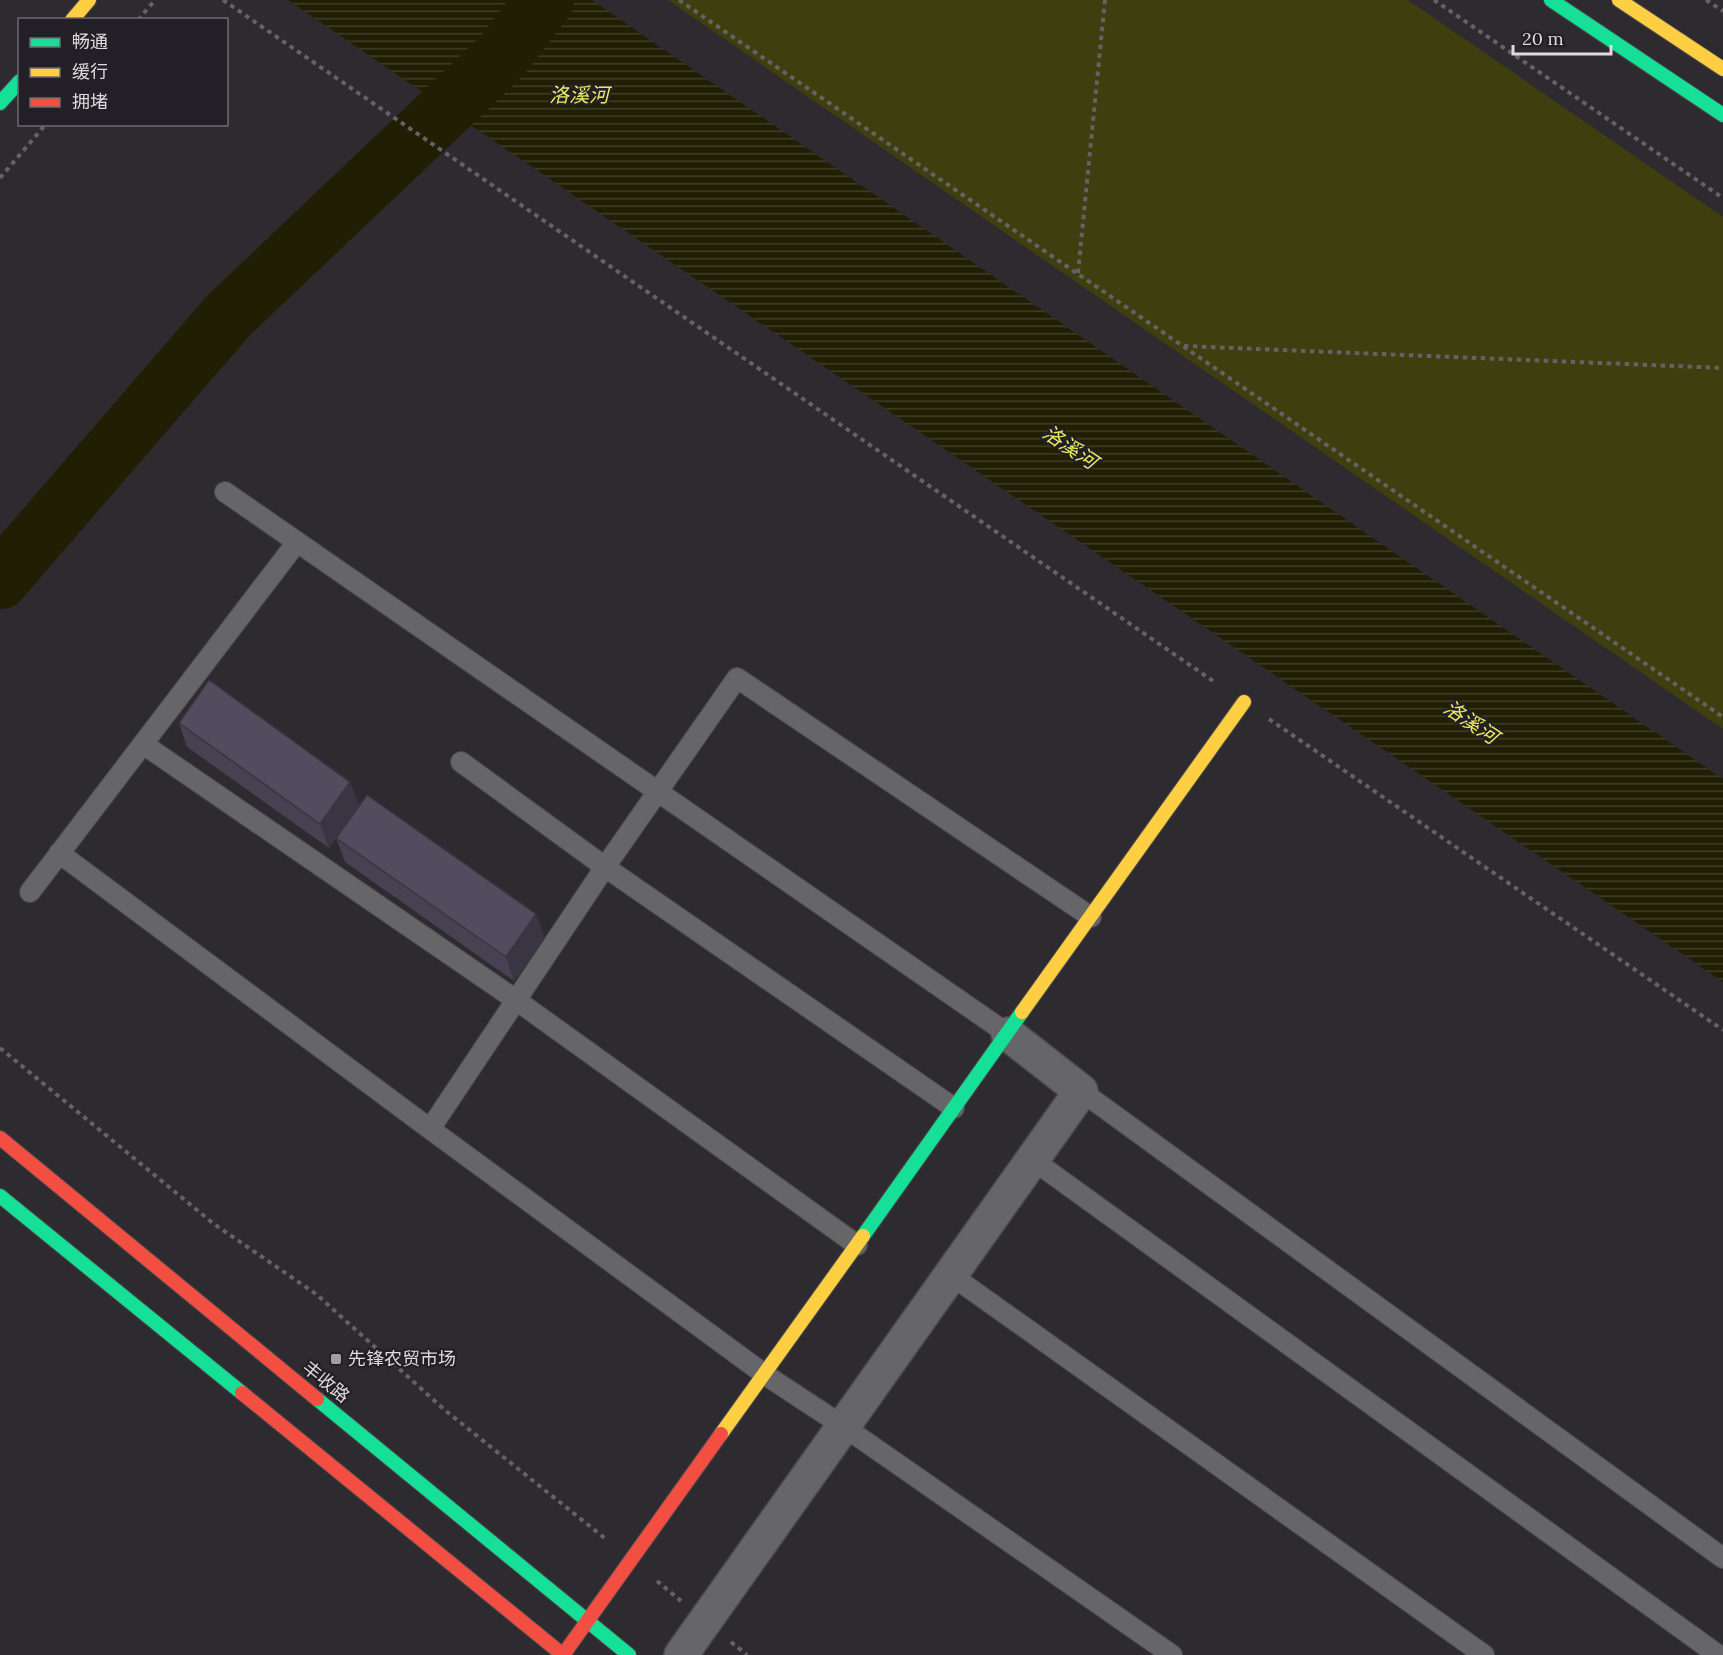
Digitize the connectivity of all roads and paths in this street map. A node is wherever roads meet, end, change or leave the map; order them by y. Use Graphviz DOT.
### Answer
graph roads {
  1 [pos="89,0"];
  2 [pos="155,0"];
  3 [pos="223,0"];
  4 [pos="679,0"];
  5 [pos="1105,0"];
  6 [pos="1434,0"];
  7 [pos="1551,0"];
  8 [pos="1619,0"];
  9 [pos="1706,0"];
  10 [pos="1723,11"];
  11 [pos="74,18"];
  12 [pos="140,18"];
  13 [pos="1723,69"];
  14 [pos="18,83"];
  15 [pos="0,103"];
  16 [pos="1723,115"];
  17 [pos="44,126"];
  18 [pos="0,177"];
  19 [pos="1723,198"];
  20 [pos="1078,273"];
  21 [pos="1184,346"];
  22 [pos="1723,368"];
  23 [pos="225,492"];
  24 [pos="297,542"];
  25 [pos="1244,702"];
  26 [pos="1723,717"];
  27 [pos="143,744"];
  28 [pos="461,762"];
  29 [pos="657,791"];
  30 [pos="59,853"];
  31 [pos="605,867"];
  32 [pos="30,892"];
  33 [pos="1091,917"];
  34 [pos="516,1000"];
  35 [pos="1723,1030"];
  36 [pos="1008,1034"];
  37 [pos="0,1048"];
  38 [pos="1081,1091"];
  39 [pos="954,1108"];
  40 [pos="430,1129"];
  41 [pos="0,1138"];
  42 [pos="1033,1160"];
  43 [pos="0,1196"];
  44 [pos="857,1245"];
  45 [pos="951,1275"];
  46 [pos="764,1374"];
  47 [pos="843,1426"];
  48 [pos="1723,1558"];
  49 [pos="631,1560"];
  50 [pos="588,1620"];
  51 [pos="705,1621"];
  52 [pos="563,1655"];
  53 [pos="629,1655"];
  54 [pos="681,1655"];
  55 [pos="747,1655"];
  56 [pos="1172,1655"];
  57 [pos="1484,1655"];
  58 [pos="1718,1655"];
  1 -- 11 [label="main road"];
  2 -- 12 [label="path"];
  3 -- 25 [label="path"];
  4 -- 20 [label="path"];
  5 -- 20 [label="path"];
  6 -- 19 [label="path"];
  7 -- 16 [label="main road"];
  8 -- 13 [label="main road"];
  9 -- 10 [label="path"];
  14 -- 15 [label="main road"];
  17 -- 18 [label="path"];
  20 -- 21 [label="path"];
  21 -- 22 [label="path"];
  21 -- 26 [label="path"];
  23 -- 24 [label="lane"];
  24 -- 27 [label="lane"];
  24 -- 29 [label="lane"];
  25 -- 33 [label="main road"];
  25 -- 35 [label="path"];
  27 -- 30 [label="lane"];
  27 -- 34 [label="lane"];
  28 -- 31 [label="lane"];
  29 -- 31 [label="lane"];
  29 -- 33 [label="lane"];
  29 -- 36 [label="lane"];
  30 -- 32 [label="lane"];
  30 -- 40 [label="lane"];
  31 -- 34 [label="lane"];
  31 -- 39 [label="lane"];
  33 -- 36 [label="main road"];
  34 -- 40 [label="lane"];
  34 -- 44 [label="lane"];
  36 -- 38 [label="street"];
  36 -- 39 [label="main road"];
  37 -- 49 [label="path"];
  38 -- 42 [label="street"];
  38 -- 48 [label="lane"];
  39 -- 44 [label="main road"];
  40 -- 46 [label="lane"];
  41 -- 50 [label="main road, 丰收路"];
  42 -- 45 [label="street"];
  42 -- 58 [label="lane"];
  43 -- 52 [label="main road"];
  44 -- 46 [label="main road"];
  45 -- 47 [label="street"];
  45 -- 57 [label="lane"];
  46 -- 47 [label="lane"];
  46 -- 49 [label="main road"];
  47 -- 51 [label="street"];
  47 -- 56 [label="lane"];
  49 -- 50 [label="main road"];
  49 -- 51 [label="path"];
  50 -- 52 [label="main road"];
  50 -- 53 [label="main road, 丰收路"];
  51 -- 54 [label="street"];
  51 -- 55 [label="path"];
}
